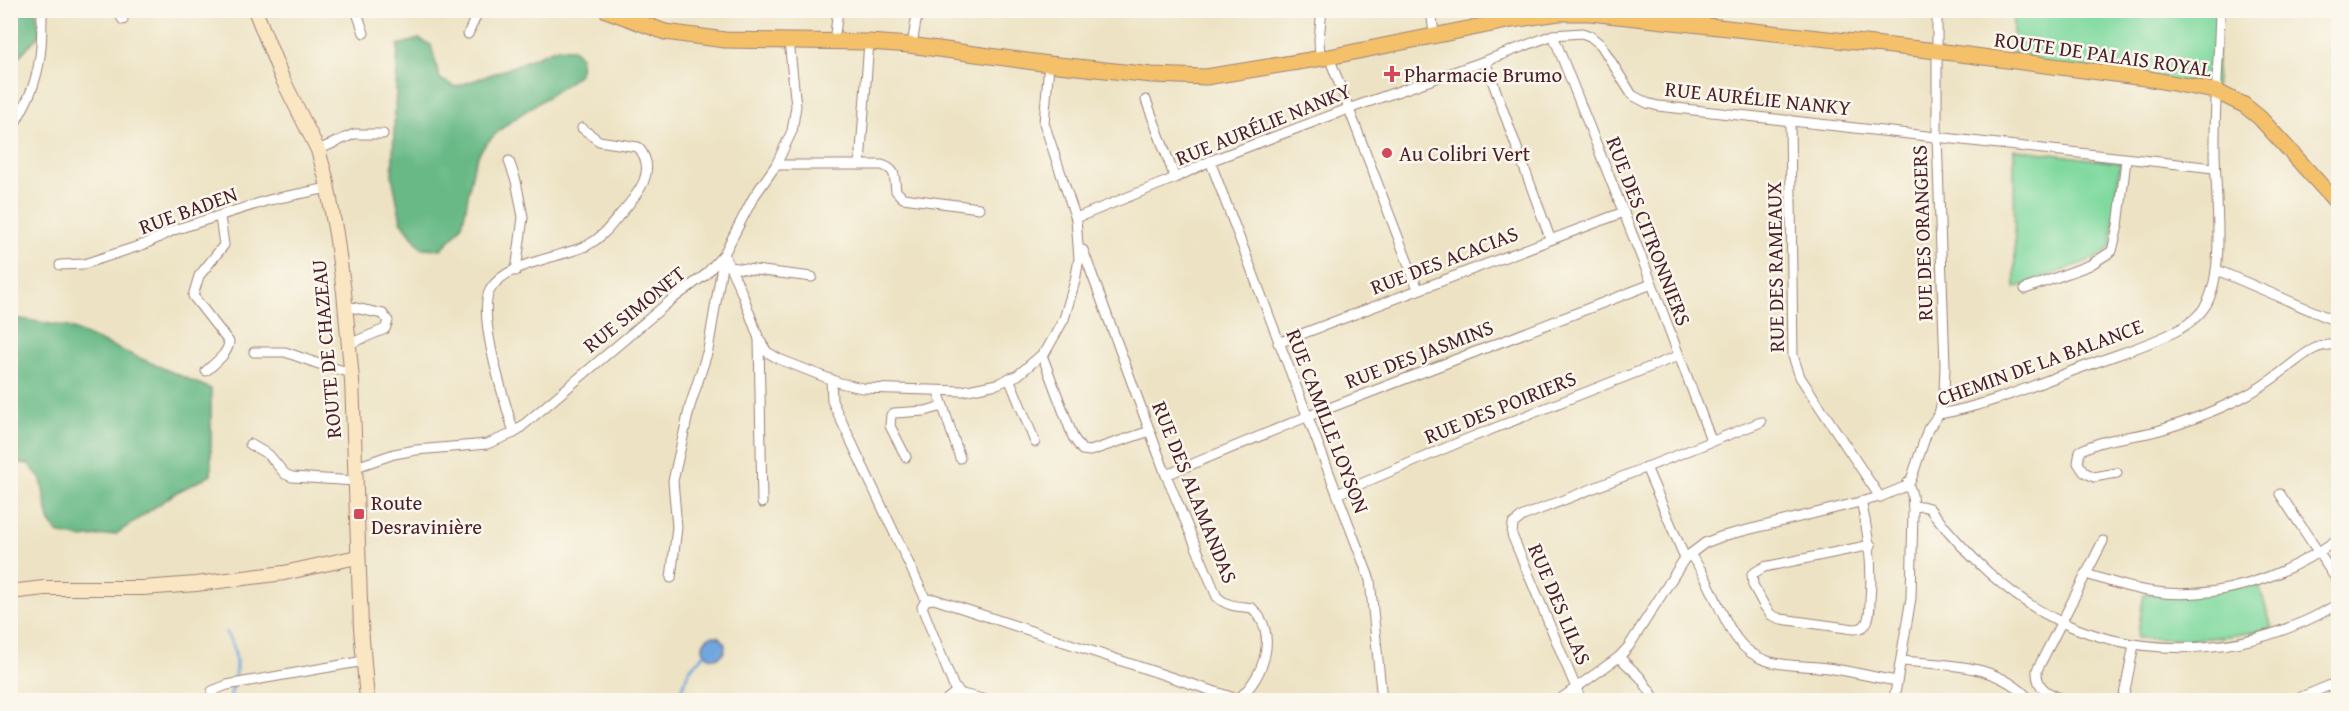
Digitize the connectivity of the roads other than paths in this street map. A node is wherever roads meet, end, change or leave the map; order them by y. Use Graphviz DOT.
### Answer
graph roads {
  1 [pos="42,10"];
  2 [pos="117,10"];
  3 [pos="255,10"];
  4 [pos="356,10"];
  5 [pos="479,10"];
  6 [pos="606,10"];
  7 [pos="838,10"];
  8 [pos="922,10"];
  9 [pos="1322,10"];
  10 [pos="1431,10"];
  11 [pos="1937,10"];
  12 [pos="2220,10"];
  13 [pos="123,20"];
  14 [pos="364,33"];
  15 [pos="468,33"];
  16 [pos="1434,34"];
  17 [pos="1553,35"];
  18 [pos="789,41"];
  19 [pos="834,42"];
  20 [pos="869,42"];
  21 [pos="912,45"];
  22 [pos="1937,51"];
  23 [pos="1325,57"];
  24 [pos="1485,61"];
  25 [pos="1048,64"];
  26 [pos="2215,91"];
  27 [pos="1146,100"];
  28 [pos="1348,109"];
  29 [pos="1791,120"];
  30 [pos="582,128"];
  31 [pos="10,132"];
  32 [pos="383,134"];
  33 [pos="1937,136"];
  34 [pos="318,150"];
  35 [pos="2126,160"];
  36 [pos="509,161"];
  37 [pos="1210,161"];
  38 [pos="860,164"];
  39 [pos="776,165"];
  40 [pos="2214,168"];
  41 [pos="1175,178"];
  42 [pos="328,188"];
  43 [pos="2338,204"];
  44 [pos="979,208"];
  45 [pos="1624,212"];
  46 [pos="220,217"];
  47 [pos="1076,218"];
  48 [pos="1550,238"];
  49 [pos="724,254"];
  50 [pos="60,265"];
  51 [pos="730,267"];
  52 [pos="2217,270"];
  53 [pos="516,271"];
  54 [pos="812,277"];
  55 [pos="1652,284"];
  56 [pos="1418,289"];
  57 [pos="2025,289"];
  58 [pos="346,306"];
  59 [pos="2338,322"];
  60 [pos="759,339"];
  61 [pos="1278,343"];
  62 [pos="350,344"];
  63 [pos="2338,345"];
  64 [pos="254,352"];
  65 [pos="1042,355"];
  66 [pos="1678,356"];
  67 [pos="206,372"];
  68 [pos="352,373"];
  69 [pos="1009,378"];
  70 [pos="831,380"];
  71 [pos="938,391"];
  72 [pos="943,406"];
  73 [pos="1940,414"];
  74 [pos="1306,417"];
  75 [pos="1761,422"];
  76 [pos="1150,431"];
  77 [pos="514,433"];
  78 [pos="1711,440"];
  79 [pos="1035,442"];
  80 [pos="250,444"];
  81 [pos="906,457"];
  82 [pos="960,458"];
  83 [pos="1646,467"];
  84 [pos="2117,473"];
  85 [pos="356,474"];
  86 [pos="1166,475"];
  87 [pos="1908,483"];
  88 [pos="1337,494"];
  89 [pos="2280,494"];
  90 [pos="1880,497"];
  91 [pos="1862,501"];
  92 [pos="762,503"];
  93 [pos="1913,507"];
  94 [pos="2338,539"];
  95 [pos="2103,541"];
  96 [pos="1871,545"];
  97 [pos="2319,553"];
  98 [pos="357,557"];
  99 [pos="1687,557"];
  100 [pos="2086,574"];
  101 [pos="671,578"];
  102 [pos="2338,582"];
  103 [pos="10,592"];
  104 [pos="930,599"];
  105 [pos="2338,604"];
  106 [pos="2060,621"];
  107 [pos="2134,645"];
  108 [pos="1619,657"];
  109 [pos="364,661"];
  110 [pos="1902,661"];
  111 [pos="1898,681"];
  112 [pos="2338,682"];
  113 [pos="1575,687"];
  114 [pos="957,691"];
  115 [pos="1239,699"];
  116 [pos="210,700"];
  117 [pos="367,700"];
  118 [pos="946,700"];
  119 [pos="987,700"];
  120 [pos="1382,700"];
  121 [pos="1558,700"];
  122 [pos="1581,700"];
  123 [pos="1656,700"];
  124 [pos="1894,700"];
  125 [pos="2030,700"];
  126 [pos="2067,700"];
  127 [pos="2123,700"];
  128 [pos="2294,700"];
  1 -- 31 [label="street"];
  2 -- 13 [label="street"];
  3 -- 34 [label="main road, ROUTE DE CHAZEAU"];
  4 -- 14 [label="street"];
  5 -- 15 [label="street"];
  6 -- 18 [label="main road, ROUTE DE PALAIS ROYAL"];
  7 -- 19 [label="street"];
  8 -- 21 [label="street"];
  9 -- 23 [label="street"];
  10 -- 16 [label="street"];
  11 -- 22 [label="street, RUE DES ORANGERS"];
  12 -- 26 [label="street, CHEMIN DE LA BALANCE"];
  16 -- 22 [label="main road, ROUTE DE PALAIS ROYAL"];
  16 -- 23 [label="main road, ROUTE DE PALAIS ROYAL"];
  17 -- 24 [label="street, RUE AURÉLIE NANKY"];
  17 -- 29 [label="street, RUE AURÉLIE NANKY"];
  17 -- 45 [label="street, RUE DES CITRONNIERS"];
  18 -- 19 [label="main road, ROUTE DE PALAIS ROYAL"];
  18 -- 39 [label="street, RUE SIMONET"];
  19 -- 20 [label="main road, ROUTE DE PALAIS ROYAL"];
  20 -- 21 [label="main road, ROUTE DE PALAIS ROYAL"];
  20 -- 38 [label="street"];
  21 -- 25 [label="main road, ROUTE DE PALAIS ROYAL"];
  22 -- 26 [label="main road, ROUTE DE PALAIS ROYAL"];
  22 -- 33 [label="street, RUE DES ORANGERS"];
  23 -- 25 [label="main road, ROUTE DE PALAIS ROYAL"];
  23 -- 28 [label="street"];
  24 -- 28 [label="street, RUE AURÉLIE NANKY"];
  24 -- 48 [label="street"];
  25 -- 47 [label="street, RUE DES ALAMANDAS"];
  26 -- 40 [label="street, CHEMIN DE LA BALANCE"];
  26 -- 43 [label="main road, ROUTE DE PALAIS ROYAL"];
  27 -- 41 [label="street"];
  28 -- 37 [label="street, RUE AURÉLIE NANKY"];
  28 -- 56 [label="street"];
  29 -- 33 [label="street, RUE AURÉLIE NANKY"];
  29 -- 90 [label="street, RUE DES RAMEAUX"];
  30 -- 53 [label="street"];
  32 -- 34 [label="street"];
  33 -- 35 [label="street, RUE AURÉLIE NANKY"];
  33 -- 73 [label="street, RUE DES ORANGERS"];
  34 -- 42 [label="main road, ROUTE DE CHAZEAU"];
  35 -- 40 [label="street, RUE AURÉLIE NANKY"];
  35 -- 57 [label="street"];
  36 -- 53 [label="street"];
  37 -- 41 [label="street, RUE AURÉLIE NANKY"];
  37 -- 61 [label="street, RUE CAMILLE LOYSON"];
  38 -- 39 [label="street"];
  38 -- 44 [label="street"];
  39 -- 49 [label="street, RUE SIMONET"];
  40 -- 52 [label="street, CHEMIN DE LA BALANCE"];
  41 -- 47 [label="street, RUE AURÉLIE NANKY"];
  42 -- 46 [label="street, RUE BADEN"];
  42 -- 58 [label="main road, ROUTE DE CHAZEAU"];
  45 -- 48 [label="street, RUE DES ACACIAS"];
  45 -- 55 [label="street, RUE DES CITRONNIERS"];
  46 -- 50 [label="street, RUE BADEN"];
  46 -- 67 [label="street"];
  47 -- 65 [label="street"];
  47 -- 76 [label="street, RUE DES ALAMANDAS"];
  48 -- 56 [label="street, RUE DES ACACIAS"];
  49 -- 51 [label="street"];
  49 -- 77 [label="street, RUE SIMONET"];
  49 -- 101 [label="street"];
  51 -- 54 [label="street"];
  51 -- 60 [label="street"];
  52 -- 59 [label="street"];
  52 -- 73 [label="street, CHEMIN DE LA BALANCE"];
  53 -- 77 [label="street"];
  55 -- 66 [label="street, RUE DES CITRONNIERS"];
  55 -- 74 [label="street, RUE DES JASMINS"];
  56 -- 61 [label="street, RUE DES ACACIAS"];
  58 -- 62 [label="main road, ROUTE DE CHAZEAU"];
  58 -- 62 [label="street"];
  60 -- 70 [label="street"];
  60 -- 92 [label="street"];
  61 -- 74 [label="street, RUE CAMILLE LOYSON"];
  62 -- 68 [label="main road, ROUTE DE CHAZEAU"];
  63 -- 84 [label="street"];
  64 -- 68 [label="street"];
  65 -- 69 [label="street"];
  65 -- 76 [label="street"];
  66 -- 78 [label="street, RUE DES CITRONNIERS"];
  66 -- 88 [label="street, RUE DES POIRIERS"];
  68 -- 85 [label="main road, ROUTE DE CHAZEAU"];
  69 -- 71 [label="street"];
  69 -- 79 [label="street"];
  70 -- 71 [label="street"];
  70 -- 104 [label="street"];
  71 -- 72 [label="street"];
  72 -- 81 [label="street"];
  72 -- 82 [label="street"];
  73 -- 87 [label="street, CHEMIN DE LA BALANCE"];
  74 -- 86 [label="street, RUE DES JASMINS"];
  74 -- 88 [label="street, RUE CAMILLE LOYSON"];
  75 -- 78 [label="street"];
  76 -- 86 [label="street, RUE DES ALAMANDAS"];
  77 -- 85 [label="street, RUE SIMONET"];
  78 -- 83 [label="street"];
  80 -- 85 [label="street"];
  83 -- 99 [label="street"];
  83 -- 113 [label="street, RUE DES LILAS"];
  85 -- 98 [label="main road, ROUTE DE CHAZEAU"];
  86 -- 115 [label="street, RUE DES ALAMANDAS"];
  87 -- 90 [label="street"];
  87 -- 93 [label="street"];
  88 -- 120 [label="street, RUE CAMILLE LOYSON"];
  89 -- 97 [label="street"];
  90 -- 91 [label="street"];
  91 -- 96 [label="street"];
  91 -- 99 [label="street"];
  93 -- 106 [label="street"];
  93 -- 110 [label="street"];
  94 -- 97 [label="street"];
  95 -- 100 [label="street"];
  96 -- 96 [label="street"];
  97 -- 100 [label="street"];
  97 -- 102 [label="street"];
  98 -- 103 [label="main road"];
  98 -- 109 [label="main road, ROUTE DE CHAZEAU"];
  99 -- 108 [label="street"];
  99 -- 111 [label="street"];
  100 -- 106 [label="street"];
  104 -- 114 [label="street"];
  104 -- 115 [label="street, RUE DES ALAMANDAS"];
  105 -- 107 [label="street"];
  106 -- 107 [label="street"];
  106 -- 126 [label="street"];
  107 -- 127 [label="street"];
  108 -- 113 [label="street"];
  108 -- 123 [label="street"];
  109 -- 116 [label="street"];
  109 -- 117 [label="main road, ROUTE DE CHAZEAU"];
  110 -- 111 [label="street"];
  110 -- 125 [label="street"];
  111 -- 124 [label="street"];
  112 -- 128 [label="street"];
  113 -- 121 [label="street"];
  113 -- 122 [label="street, RUE DES LILAS"];
  114 -- 118 [label="street"];
  114 -- 119 [label="street"];
}
